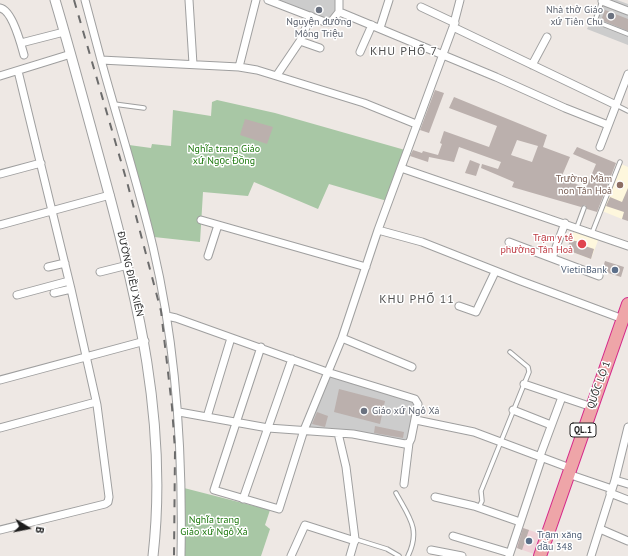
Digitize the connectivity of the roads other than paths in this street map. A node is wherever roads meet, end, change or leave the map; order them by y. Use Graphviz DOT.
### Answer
graph roads {
  1 [pos="55,0"];
  2 [pos="85,0"];
  3 [pos="189,0"];
  4 [pos="256,0"];
  5 [pos="268,0"];
  6 [pos="340,0"];
  7 [pos="388,0"];
  8 [pos="460,0"];
  9 [pos="602,0"];
  10 [pos="0,8"];
  11 [pos="421,8"];
  12 [pos="628,11"];
  13 [pos="339,12"];
  14 [pos="311,16"];
  15 [pos="372,25"];
  16 [pos="454,25"];
  17 [pos="380,28"];
  18 [pos="64,32"];
  19 [pos="628,34"];
  20 [pos="547,38"];
  21 [pos="300,41"];
  22 [pos="21,43"];
  23 [pos="320,48"];
  24 [pos="360,52"];
  25 [pos="71,54"];
  26 [pos="24,55"];
  27 [pos="443,55"];
  28 [pos="101,60"];
  29 [pos="193,64"];
  30 [pos="532,65"];
  31 [pos="239,67"];
  32 [pos="18,70"];
  33 [pos="628,74"];
  34 [pos="277,75"];
  35 [pos="0,76"];
  36 [pos="114,104"];
  37 [pos="616,105"];
  38 [pos="144,108"];
  39 [pos="628,111"];
  40 [pos="416,124"];
  41 [pos="608,125"];
  42 [pos="600,147"];
  43 [pos="620,162"];
  44 [pos="41,163"];
  45 [pos="401,168"];
  46 [pos="0,174"];
  47 [pos="110,195"];
  48 [pos="584,208"];
  49 [pos="53,211"];
  50 [pos="201,220"];
  51 [pos="565,223"];
  52 [pos="0,225"];
  53 [pos="218,225"];
  54 [pos="577,227"];
  55 [pos="378,230"];
  56 [pos="592,233"];
  57 [pos="509,242"];
  58 [pos="628,246"];
  59 [pos="208,256"];
  60 [pos="552,258"];
  61 [pos="65,263"];
  62 [pos="128,265"];
  63 [pos="48,267"];
  64 [pos="366,267"];
  65 [pos="100,272"];
  66 [pos="495,272"];
  67 [pos="599,276"];
  68 [pos="70,285"];
  69 [pos="54,293"];
  70 [pos="17,295"];
  71 [pos="628,304"];
  72 [pos="459,306"];
  73 [pos="167,316"];
  74 [pos="623,319"];
  75 [pos="231,338"];
  76 [pos="342,338"];
  77 [pos="145,341"];
  78 [pos="261,348"];
  79 [pos="510,352"];
  80 [pos="86,356"];
  81 [pos="292,359"];
  82 [pos="412,367"];
  83 [pos="327,372"];
  84 [pos="0,380"];
  85 [pos="524,384"];
  86 [pos="562,397"];
  87 [pos="96,402"];
  88 [pos="592,407"];
  89 [pos="513,410"];
  90 [pos="179,412"];
  91 [pos="207,417"];
  92 [pos="416,420"];
  93 [pos="237,422"];
  94 [pos="551,425"];
  95 [pos="628,427"];
  96 [pos="0,428"];
  97 [pos="268,428"];
  98 [pos="304,430"];
  99 [pos="338,433"];
  100 [pos="500,441"];
  101 [pos="409,443"];
  102 [pos="541,457"];
  103 [pos="569,471"];
  104 [pos="615,480"];
  105 [pos="404,484"];
  106 [pos="628,484"];
  107 [pos="611,491"];
  108 [pos="396,493"];
  109 [pos="435,497"];
  110 [pos="243,499"];
  111 [pos="628,500"];
  112 [pos="479,508"];
  113 [pos="520,522"];
  114 [pos="600,528"];
  115 [pos="0,530"];
  116 [pos="453,536"];
  117 [pos="355,540"];
  118 [pos="628,541"];
  119 [pos="431,550"];
  120 [pos="509,554"];
  121 [pos="153,556"];
  122 [pos="181,556"];
  123 [pos="291,556"];
  124 [pos="350,556"];
  125 [pos="399,556"];
  126 [pos="408,556"];
  127 [pos="462,556"];
  128 [pos="540,556"];
  129 [pos="591,556"];
  1 -- 18 [label="street, ĐƯỜNG ĐIỀU XIỂN"];
  2 -- 28 [label="street"];
  3 -- 29 [label="street"];
  4 -- 31 [label="street"];
  5 -- 14 [label="street"];
  6 -- 13 [label="street"];
  7 -- 17 [label="street"];
  8 -- 16 [label="street"];
  9 -- 12 [label="street"];
  9 -- 19 [label="lane"];
  10 -- 22 [label="street"];
  11 -- 16 [label="street"];
  13 -- 14 [label="street"];
  13 -- 15 [label="street"];
  14 -- 21 [label="street"];
  15 -- 17 [label="street"];
  15 -- 24 [label="street"];
  16 -- 27 [label="street"];
  16 -- 30 [label="street"];
  17 -- 27 [label="street"];
  18 -- 22 [label="street"];
  18 -- 25 [label="street, ĐƯỜNG ĐIỀU XIỂN"];
  20 -- 30 [label="street"];
  21 -- 23 [label="street"];
  21 -- 34 [label="street"];
  22 -- 26 [label="street"];
  25 -- 32 [label="street"];
  25 -- 47 [label="street, ĐƯỜNG ĐIỀU XIỂN"];
  27 -- 40 [label="street"];
  27 -- 41 [label="street"];
  28 -- 29 [label="street"];
  28 -- 36 [label="street"];
  29 -- 31 [label="street"];
  30 -- 37 [label="street"];
  31 -- 34 [label="street"];
  32 -- 35 [label="street"];
  32 -- 44 [label="street"];
  33 -- 37 [label="street"];
  34 -- 40 [label="street"];
  36 -- 38 [label="lane"];
  36 -- 73 [label="street"];
  37 -- 39 [label="lane"];
  37 -- 41 [label="street"];
  40 -- 45 [label="street"];
  41 -- 42 [label="street"];
  43 -- 56 [label="lane"];
  44 -- 46 [label="street"];
  44 -- 49 [label="street"];
  45 -- 51 [label="street"];
  45 -- 55 [label="street"];
  47 -- 49 [label="street"];
  47 -- 62 [label="street, ĐƯỜNG ĐIỀU XIỂN"];
  48 -- 54 [label="lane"];
  49 -- 52 [label="street"];
  49 -- 61 [label="street"];
  50 -- 53 [label="street"];
  51 -- 54 [label="street"];
  51 -- 60 [label="street"];
  53 -- 59 [label="street"];
  53 -- 64 [label="street"];
  54 -- 56 [label="street"];
  55 -- 64 [label="street"];
  55 -- 66 [label="street"];
  56 -- 58 [label="street"];
  57 -- 60 [label="street"];
  60 -- 67 [label="street"];
  61 -- 63 [label="street"];
  61 -- 68 [label="street"];
  62 -- 65 [label="street"];
  62 -- 77 [label="street, ĐƯỜNG ĐIỀU XIỂN"];
  64 -- 76 [label="street"];
  66 -- 72 [label="street"];
  66 -- 74 [label="street"];
  68 -- 69 [label="street"];
  68 -- 70 [label="street"];
  68 -- 80 [label="street"];
  71 -- 74 [label="highway, QUỐC LỘ 1 / QL.1"];
  73 -- 75 [label="street"];
  73 -- 90 [label="street"];
  74 -- 88 [label="highway, QUỐC LỘ 1 / QL.1"];
  75 -- 78 [label="street"];
  75 -- 91 [label="street"];
  76 -- 82 [label="street"];
  76 -- 83 [label="street"];
  77 -- 80 [label="street"];
  77 -- 121 [label="street, ĐƯỜNG ĐIỀU XIỂN"];
  78 -- 81 [label="street"];
  78 -- 93 [label="street"];
  79 -- 85 [label="lane"];
  80 -- 84 [label="street"];
  80 -- 87 [label="street"];
  81 -- 83 [label="street"];
  81 -- 97 [label="street"];
  83 -- 92 [label="street"];
  83 -- 98 [label="street"];
  85 -- 86 [label="street"];
  85 -- 89 [label="lane"];
  86 -- 88 [label="street"];
  86 -- 94 [label="street"];
  87 -- 96 [label="street"];
  87 -- 115 [label="street"];
  88 -- 103 [label="highway, QUỐC LỘ 1 / QL.1"];
  89 -- 94 [label="street"];
  89 -- 100 [label="lane"];
  90 -- 91 [label="street"];
  90 -- 122 [label="street"];
  91 -- 93 [label="street"];
  92 -- 100 [label="street"];
  92 -- 101 [label="street"];
  93 -- 97 [label="street"];
  93 -- 110 [label="street"];
  94 -- 102 [label="street"];
  95 -- 104 [label="street"];
  97 -- 98 [label="street"];
  97 -- 110 [label="street"];
  98 -- 99 [label="street"];
  98 -- 110 [label="street"];
  99 -- 101 [label="street"];
  99 -- 117 [label="street"];
  100 -- 102 [label="street"];
  100 -- 112 [label="lane"];
  101 -- 105 [label="street"];
  102 -- 103 [label="street"];
  102 -- 113 [label="street"];
  103 -- 107 [label="street"];
  103 -- 128 [label="highway, QUỐC LỘ 1 / QL.1"];
  104 -- 106 [label="street"];
  104 -- 107 [label="street"];
  107 -- 111 [label="street"];
  107 -- 114 [label="street"];
  108 -- 126 [label="lane"];
  109 -- 112 [label="street"];
  112 -- 113 [label="street"];
  113 -- 120 [label="street"];
  114 -- 118 [label="street"];
  114 -- 129 [label="street"];
  116 -- 120 [label="street"];
  117 -- 123 [label="street"];
  117 -- 124 [label="street"];
  117 -- 125 [label="lane"];
  119 -- 127 [label="street"];
}
